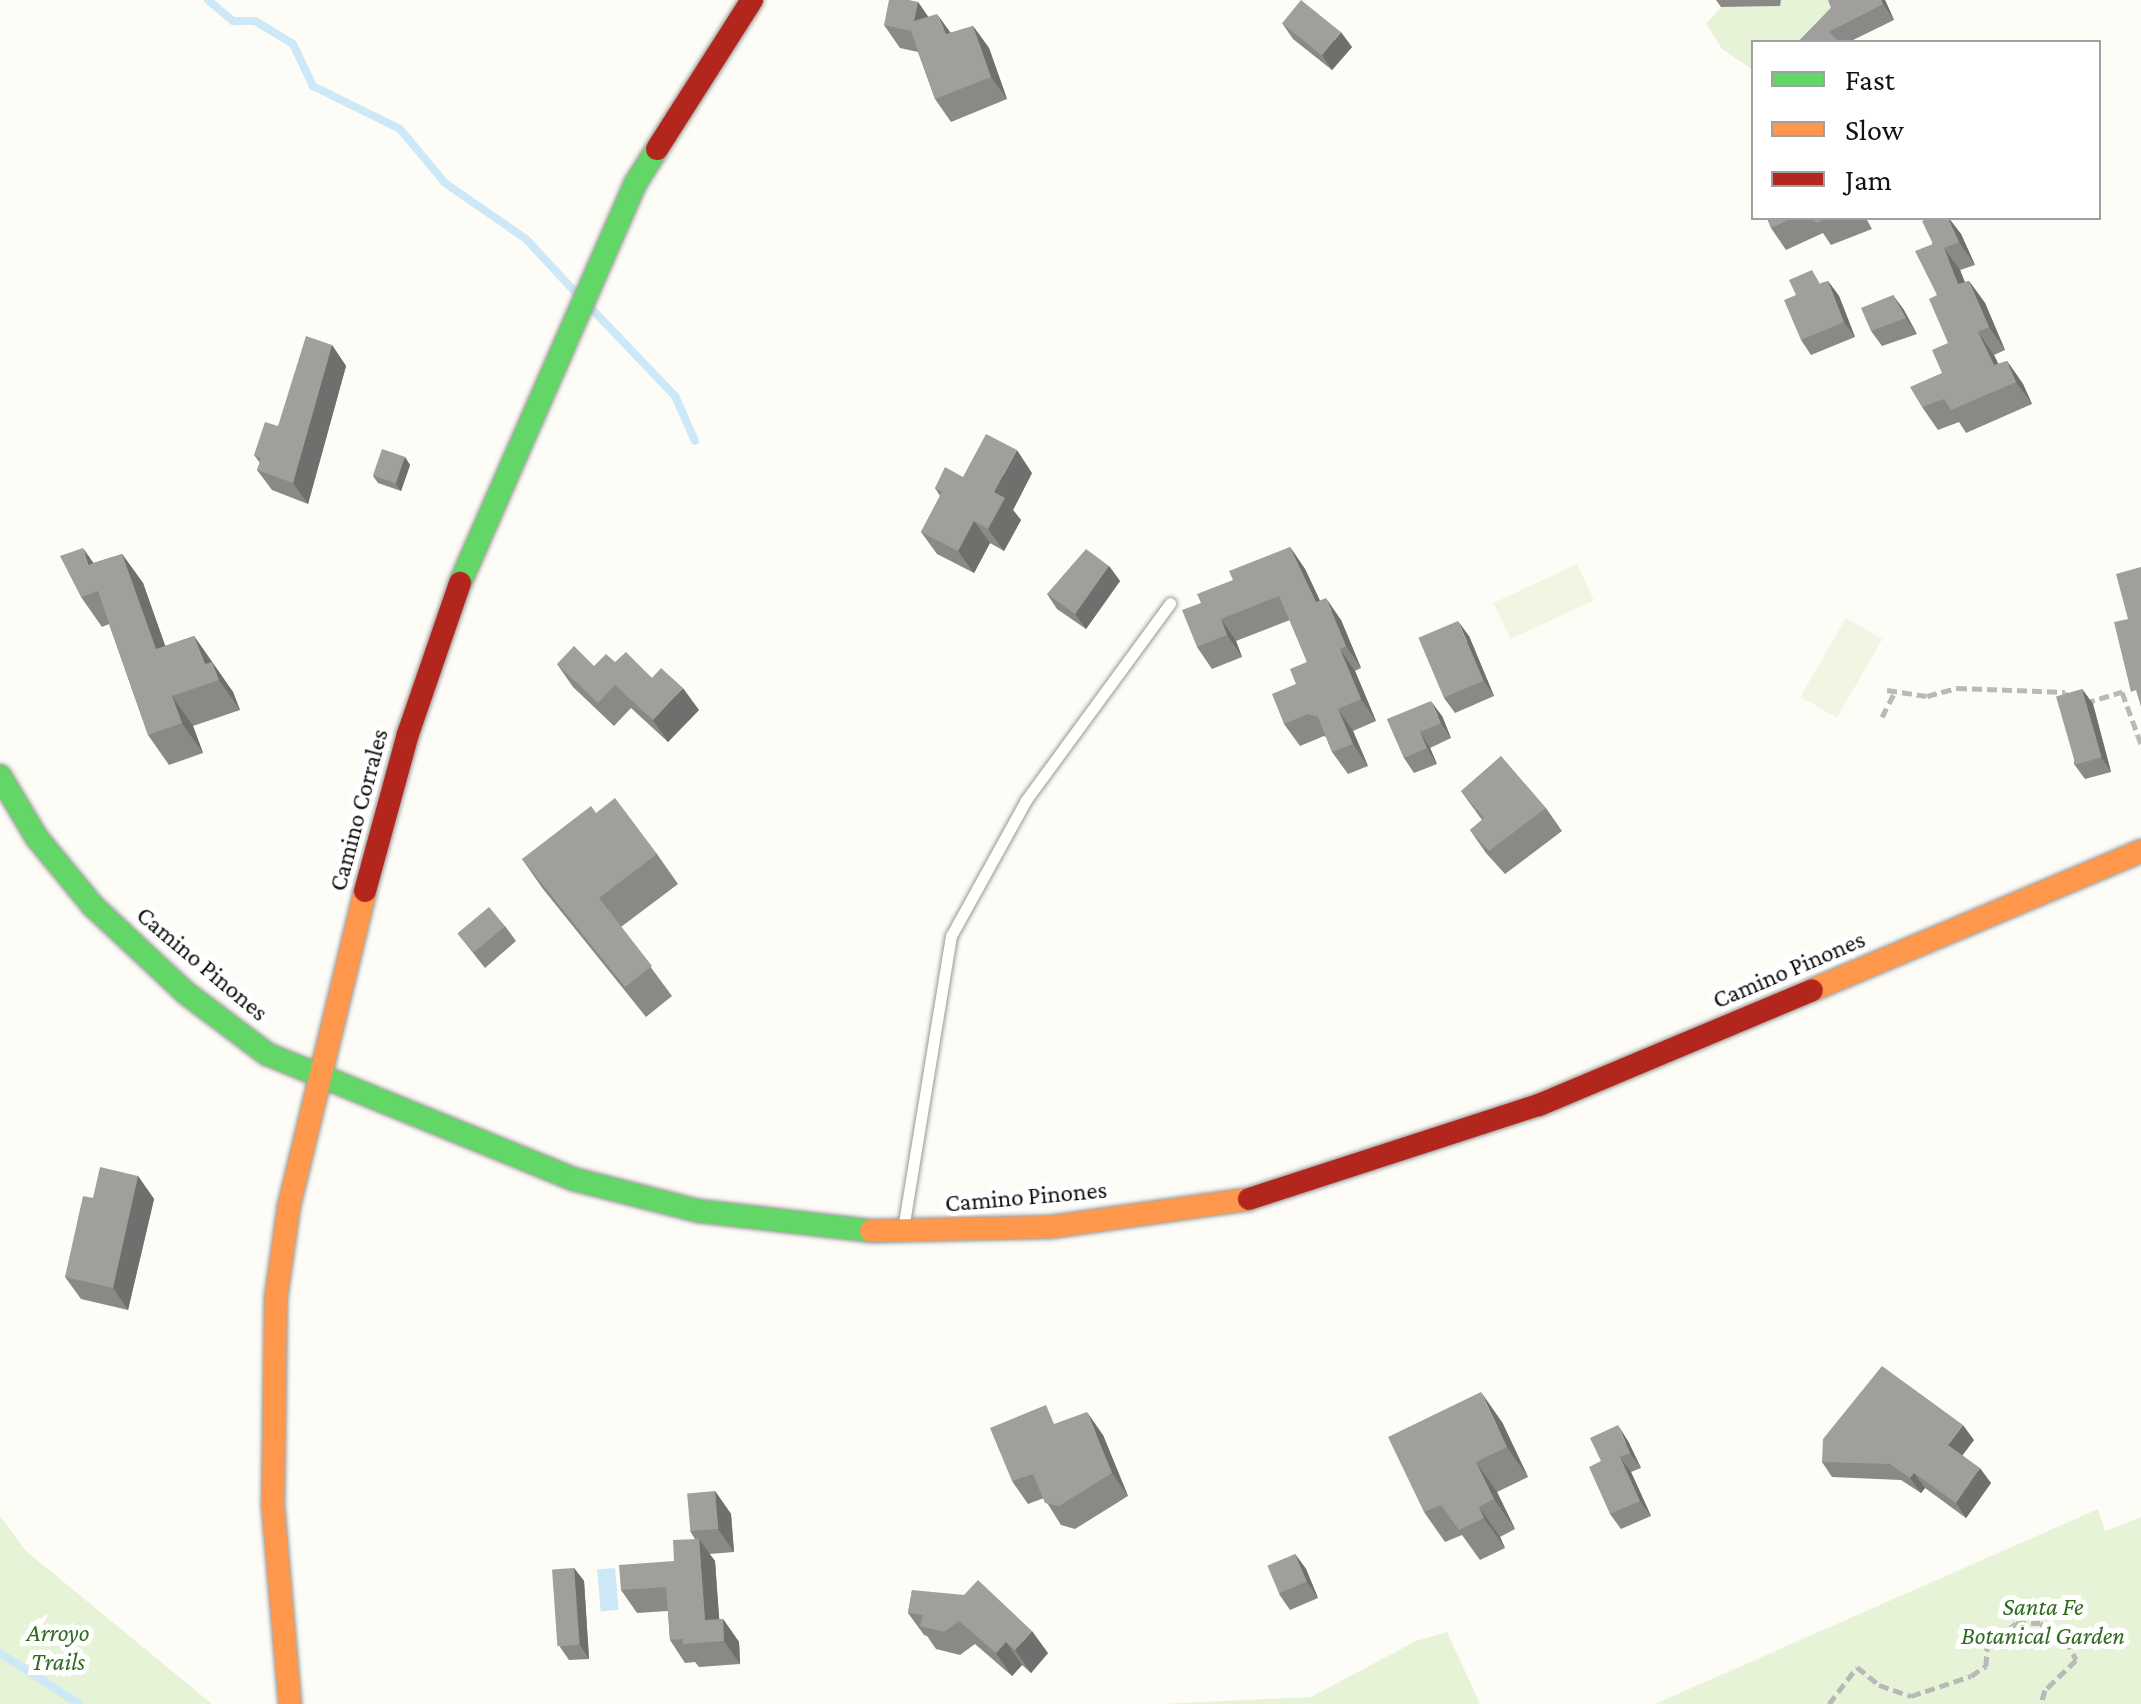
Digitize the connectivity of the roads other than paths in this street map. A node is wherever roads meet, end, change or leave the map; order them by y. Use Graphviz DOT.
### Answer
graph roads {
  1 [pos="752,0"];
  2 [pos="1170,603"];
  3 [pos="0,776"];
  4 [pos="2141,851"];
  5 [pos="318,1078"];
  6 [pos="902,1233"];
  7 [pos="290,1704"];
  1 -- 5 [label="street, Camino Corrales"];
  2 -- 6 [label="lane"];
  3 -- 5 [label="street, Camino Pinones"];
  4 -- 6 [label="street, Camino Pinones"];
  5 -- 6 [label="street, Camino Pinones"];
  5 -- 7 [label="street, Camino Corrales"];
}
